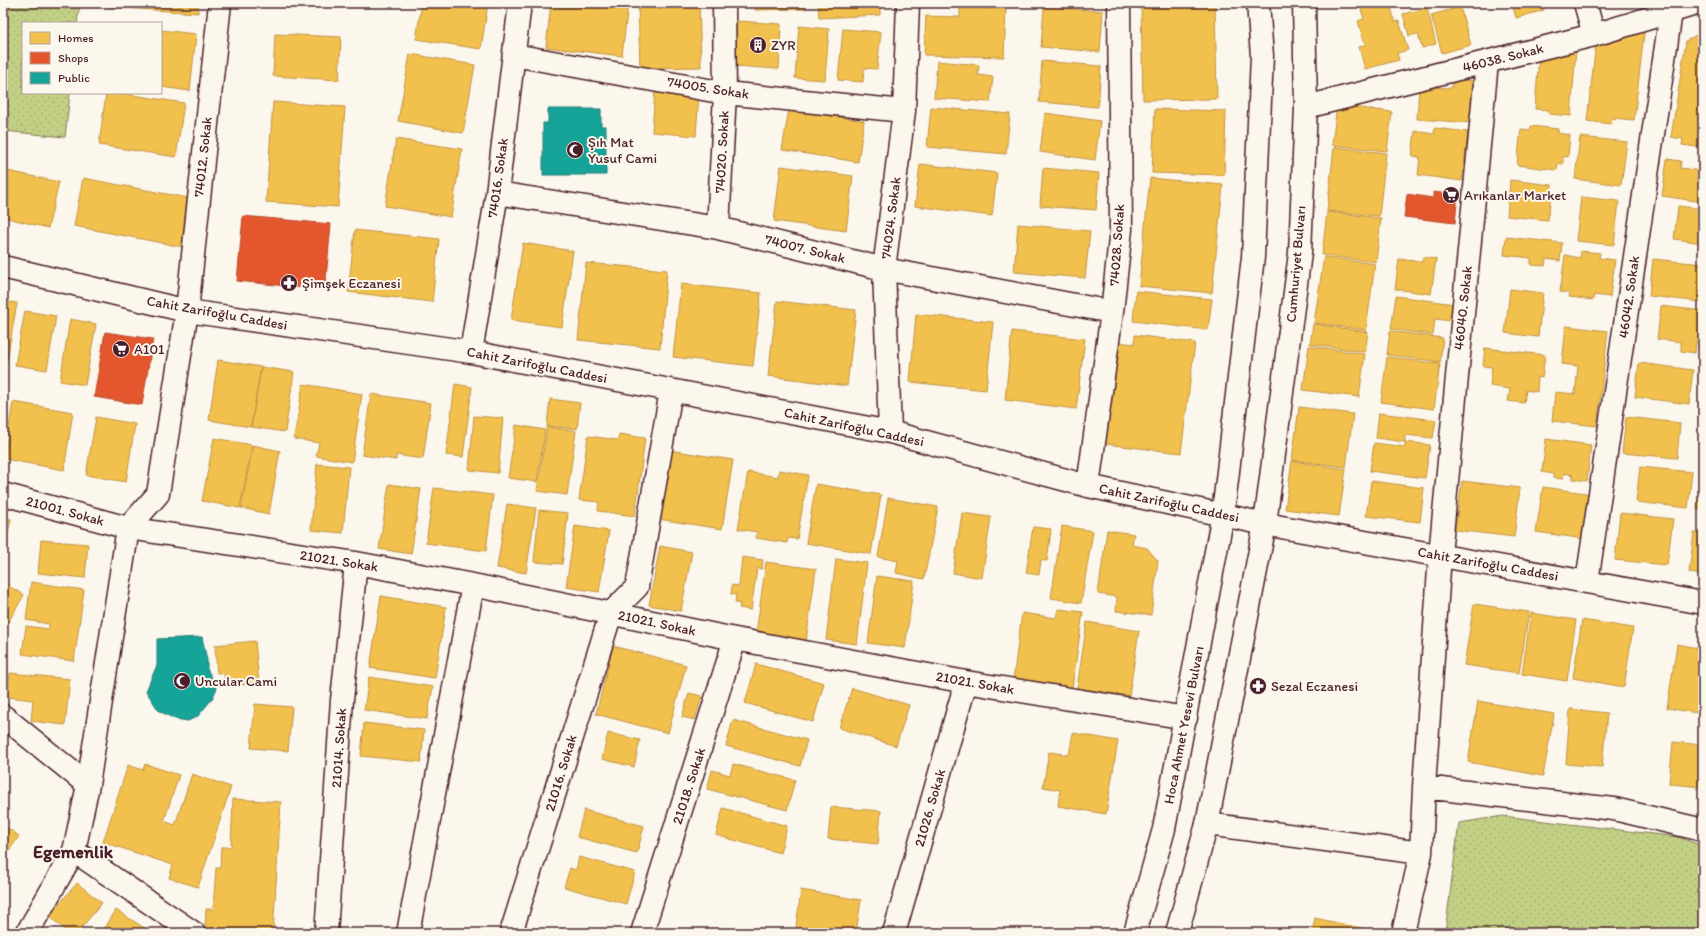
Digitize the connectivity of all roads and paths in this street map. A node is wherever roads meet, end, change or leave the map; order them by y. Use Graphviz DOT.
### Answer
graph roads {
  1 [pos="220,3"];
  2 [pos="520,3"];
  3 [pos="724,3"];
  4 [pos="908,3"];
  5 [pos="1119,3"];
  6 [pos="1258,3"];
  7 [pos="1304,3"];
  8 [pos="1585,3"];
  9 [pos="1698,3"];
  10 [pos="1671,12"];
  11 [pos="1594,35"];
  12 [pos="514,54"];
  13 [pos="1487,62"];
  14 [pos="725,93"];
  15 [pos="1306,107"];
  16 [pos="904,111"];
  17 [pos="497,193"];
  18 [pos="718,228"];
  19 [pos="3,267"];
  20 [pos="884,269"];
  21 [pos="187,311"];
  22 [pos="1112,312"];
  23 [pos="471,352"];
  24 [pos="670,391"];
  25 [pos="890,432"];
  26 [pos="1088,486"];
  27 [pos="3,494"];
  28 [pos="1223,514"];
  29 [pos="1264,524"];
  30 [pos="128,528"];
  31 [pos="1440,555"];
  32 [pos="356,563"];
  33 [pos="1587,582"];
  34 [pos="473,585"];
  35 [pos="1703,603"];
  36 [pos="611,613"];
  37 [pos="736,639"];
  38 [pos="966,682"];
  39 [pos="3,716"];
  40 [pos="1186,718"];
  41 [pos="88,785"];
  42 [pos="1424,786"];
  43 [pos="1206,824"];
  44 [pos="1703,830"];
  45 [pos="74,851"];
  46 [pos="1420,853"];
  47 [pos="27,933"];
  48 [pos="194,933"];
  49 [pos="326,933"];
  50 [pos="408,933"];
  51 [pos="511,933"];
  52 [pos="642,933"];
  53 [pos="894,933"];
  54 [pos="1135,933"];
  55 [pos="1177,933"];
  56 [pos="1403,933"];
  1 -- 21 [label="street, 74012. Sokak"];
  2 -- 12 [label="street, 74016. Sokak"];
  3 -- 14 [label="street, 74020. Sokak"];
  4 -- 16 [label="street, 74024. Sokak"];
  5 -- 22 [label="street, 74028. Sokak"];
  6 -- 28 [label="street"];
  7 -- 15 [label="street, Cumhuriyet Bulvarı"];
  8 -- 11 [label="street"];
  9 -- 10 [label="street, 46038. Sokak"];
  10 -- 11 [label="street, 46038. Sokak"];
  10 -- 33 [label="street, 46042. Sokak"];
  11 -- 13 [label="street, 46038. Sokak"];
  12 -- 14 [label="street, 74005. Sokak"];
  12 -- 17 [label="street, 74016. Sokak"];
  13 -- 15 [label="street, 46038. Sokak"];
  13 -- 31 [label="street, 46040. Sokak"];
  14 -- 16 [label="street, 74005. Sokak"];
  14 -- 18 [label="street, 74020. Sokak"];
  15 -- 29 [label="street, Cumhuriyet Bulvarı"];
  16 -- 20 [label="street, 74024. Sokak"];
  17 -- 18 [label="street, 74007. Sokak"];
  17 -- 23 [label="street, 74016. Sokak"];
  18 -- 20 [label="street, 74007. Sokak"];
  19 -- 21 [label="street, Cahit Zarifoğlu Caddesi"];
  20 -- 22 [label="street, 74007. Sokak"];
  20 -- 25 [label="street, 74024. Sokak"];
  21 -- 23 [label="street, Cahit Zarifoğlu Caddesi"];
  21 -- 30 [label="street, 74012. Sokak"];
  22 -- 26 [label="street, 74028. Sokak"];
  23 -- 24 [label="street, Cahit Zarifoğlu Caddesi"];
  24 -- 25 [label="street, Cahit Zarifoğlu Caddesi"];
  24 -- 36 [label="street"];
  25 -- 26 [label="street, Cahit Zarifoğlu Caddesi"];
  26 -- 28 [label="street, Cahit Zarifoğlu Caddesi"];
  27 -- 30 [label="street, 21001. Sokak"];
  28 -- 29 [label="street, Cahit Zarifoğlu Caddesi"];
  28 -- 40 [label="street, Hoca Ahmet Yesevi Bulvarı"];
  29 -- 31 [label="street, Cahit Zarifoğlu Caddesi"];
  29 -- 43 [label="street"];
  30 -- 32 [label="street, 21021. Sokak"];
  30 -- 41 [label="street"];
  31 -- 33 [label="street, Cahit Zarifoğlu Caddesi"];
  31 -- 42 [label="street, 46040. Sokak"];
  32 -- 34 [label="street, 21021. Sokak"];
  32 -- 49 [label="street, 21014. Sokak"];
  33 -- 35 [label="street, Cahit Zarifoğlu Caddesi"];
  34 -- 36 [label="street, 21021. Sokak"];
  34 -- 50 [label="street"];
  36 -- 37 [label="street, 21021. Sokak"];
  36 -- 51 [label="street, 21016. Sokak"];
  37 -- 38 [label="street, 21021. Sokak"];
  37 -- 52 [label="street, 21018. Sokak"];
  38 -- 40 [label="street, 21021. Sokak"];
  38 -- 53 [label="street, 21026. Sokak"];
  39 -- 41 [label="street"];
  40 -- 54 [label="street, Hoca Ahmet Yesevi Bulvarı"];
  41 -- 45 [label="street"];
  42 -- 44 [label="street"];
  42 -- 46 [label="street, 46040. Sokak"];
  43 -- 46 [label="street"];
  43 -- 55 [label="street"];
  45 -- 47 [label="street"];
  45 -- 48 [label="street"];
  46 -- 56 [label="street, 46040. Sokak"];
}
